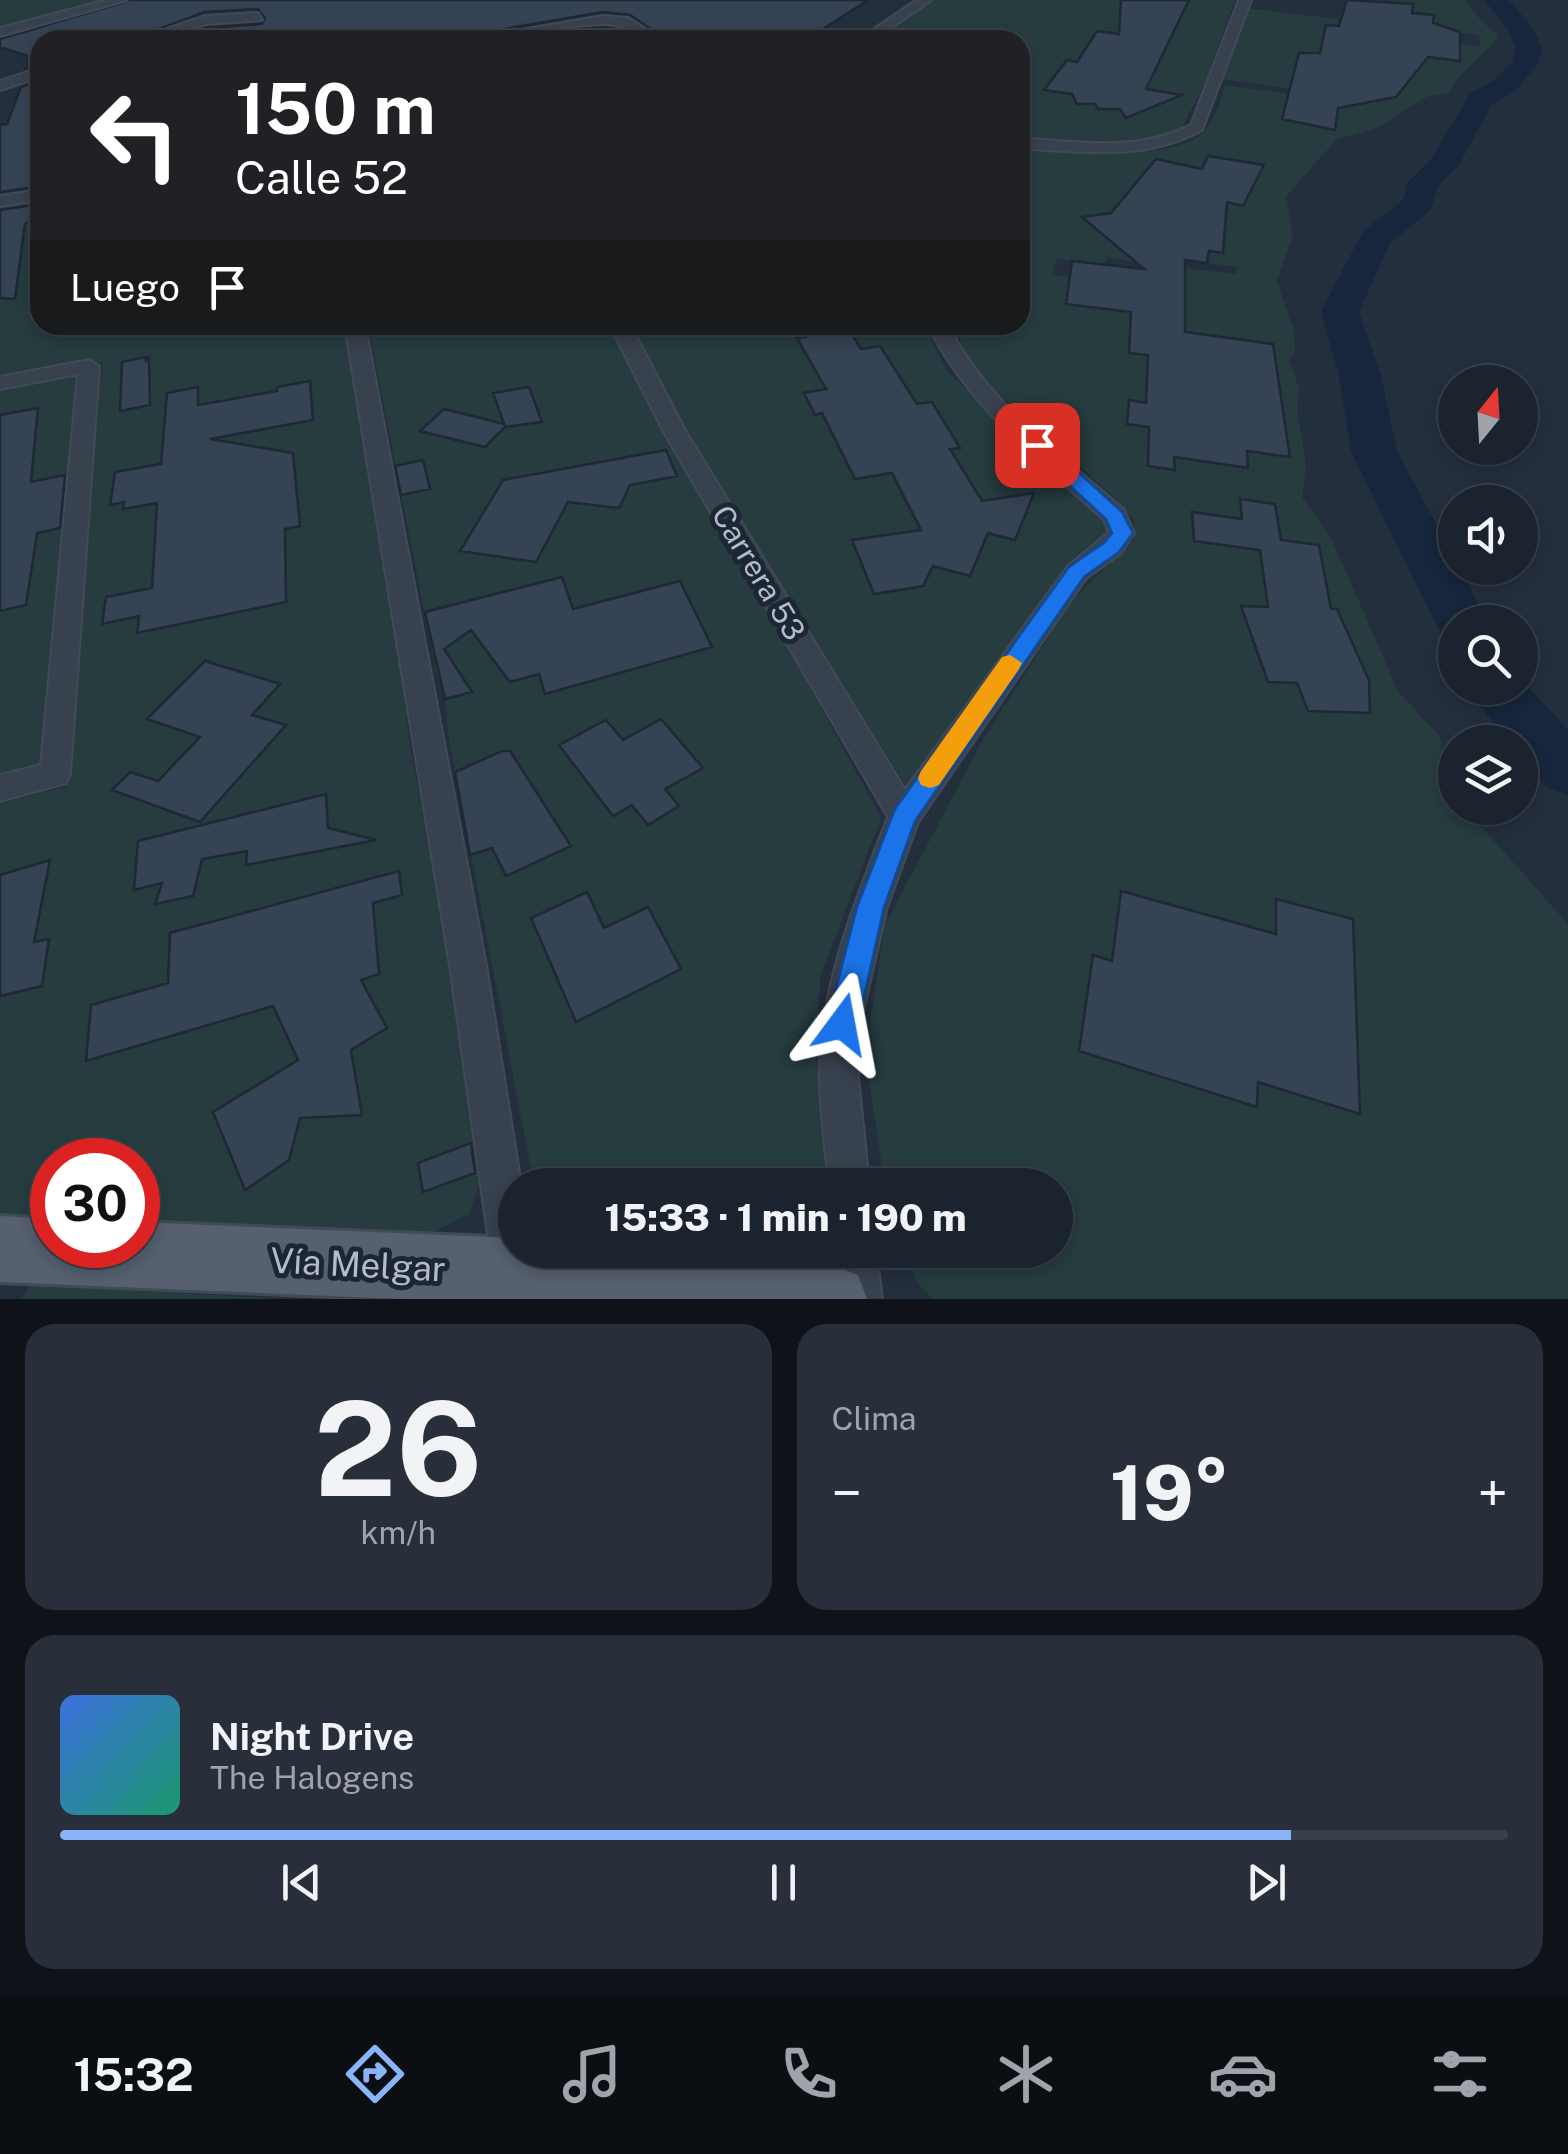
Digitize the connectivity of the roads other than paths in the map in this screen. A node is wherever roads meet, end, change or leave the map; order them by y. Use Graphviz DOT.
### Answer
graph roads {
  1 [pos="121,0"];
  2 [pos="926,0"];
  3 [pos="1245,0"];
  4 [pos="258,16"];
  5 [pos="174,30"];
  6 [pos="543,30"];
  7 [pos="636,30"];
  8 [pos="880,30"];
  9 [pos="0,32"];
  10 [pos="30,76"];
  11 [pos="0,86"];
  12 [pos="1030,142"];
  13 [pos="30,196"];
  14 [pos="0,201"];
  15 [pos="357,335"];
  16 [pos="625,335"];
  17 [pos="942,335"];
  18 [pos="0,383"];
  19 [pos="0,788"];
  20 [pos="904,816"];
  21 [pos="847,1168"];
  22 [pos="7,1259"];
  23 [pos="857,1268"];
  24 [pos="514,1272"];
  25 [pos="834,1299"];
  26 [pos="860,1299"];
  1 -- 9 [label="street"];
  2 -- 8 [label="street"];
  3 -- 12 [label="street"];
  4 -- 5 [label="street"];
  6 -- 7 [label="street"];
  10 -- 11 [label="street"];
  13 -- 14 [label="street"];
  15 -- 24 [label="street"];
  16 -- 20 [label="street, Carrera 53"];
  17 -- 20 [label="street"];
  18 -- 19 [label="street"];
  20 -- 21 [label="street"];
  22 -- 24 [label="main road, Vía Melgar"];
  23 -- 26 [label="street"];
  24 -- 25 [label="main road, Vía Melgar"];
}
